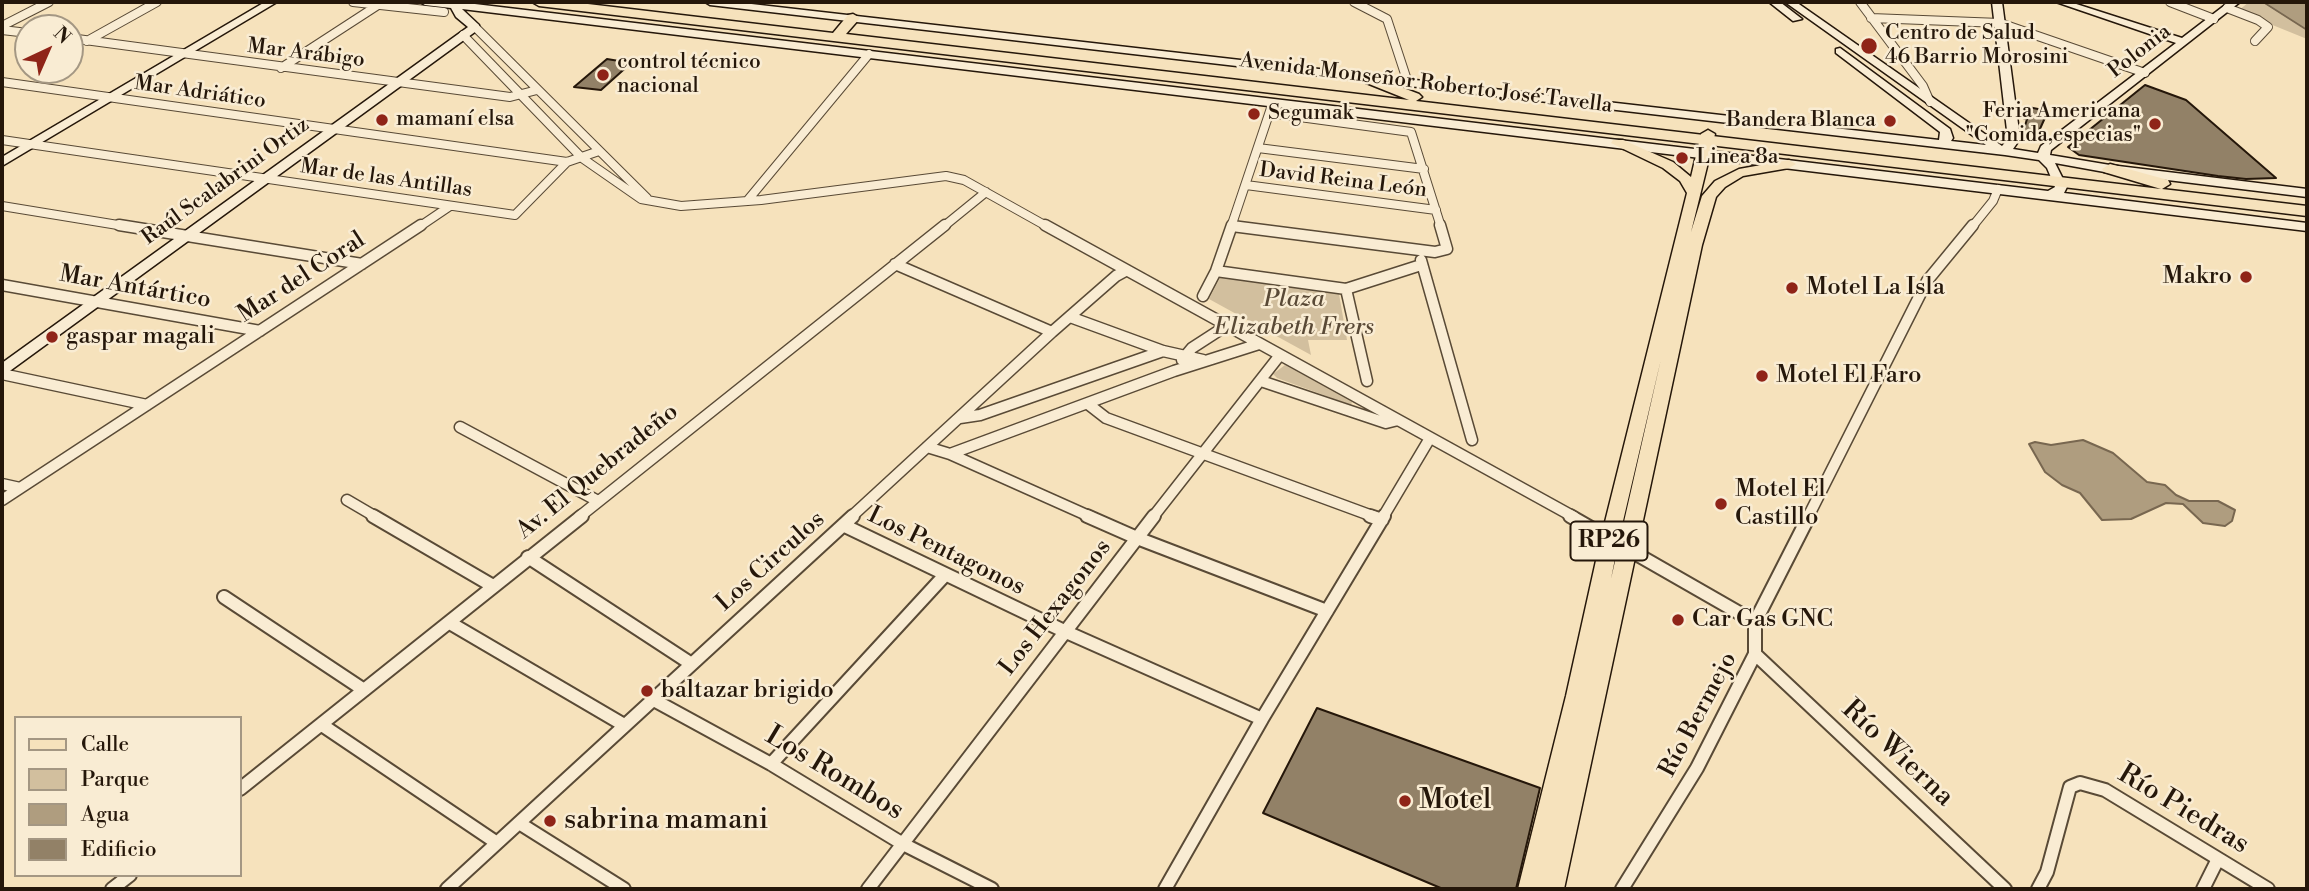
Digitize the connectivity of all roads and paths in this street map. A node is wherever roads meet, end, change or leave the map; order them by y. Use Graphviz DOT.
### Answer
graph roads {
  1 [pos="49,2"];
  2 [pos="157,2"];
  3 [pos="272,2"];
  4 [pos="353,2"];
  5 [pos="429,2"];
  6 [pos="539,2"];
  7 [pos="587,2"];
  8 [pos="710,2"];
  9 [pos="1354,2"];
  10 [pos="1774,2"];
  11 [pos="1790,2"];
  12 [pos="1860,2"];
  13 [pos="1997,2"];
  14 [pos="2061,2"];
  15 [pos="2170,2"];
  16 [pos="454,4"];
  17 [pos="378,5"];
  18 [pos="2231,5"];
  19 [pos="444,12"];
  20 [pos="853,18"];
  21 [pos="1871,18"];
  22 [pos="2214,19"];
  23 [pos="2000,23"];
  24 [pos="475,27"];
  25 [pos="2,28"];
  26 [pos="840,32"];
  27 [pos="463,35"];
  28 [pos="84,40"];
  29 [pos="88,41"];
  30 [pos="2255,41"];
  31 [pos="2185,42"];
  32 [pos="901,45"];
  33 [pos="869,54"];
  34 [pos="183,55"];
  35 [pos="939,62"];
  36 [pos="281,68"];
  37 [pos="2145,73"];
  38 [pos="1364,77"];
  39 [pos="2,82"];
  40 [pos="396,83"];
  41 [pos="1408,83"];
  42 [pos="1391,88"];
  43 [pos="537,90"];
  44 [pos="1373,94"];
  45 [pos="520,96"];
  46 [pos="111,98"];
  47 [pos="1422,100"];
  48 [pos="1930,102"];
  49 [pos="1272,108"];
  50 [pos="1719,118"];
  51 [pos="335,130"];
  52 [pos="2,140"];
  53 [pos="1618,143"];
  54 [pos="1707,143"];
  55 [pos="33,144"];
  56 [pos="1942,144"];
  57 [pos="1258,148"];
  58 [pos="599,151"];
  59 [pos="2005,151"];
  60 [pos="582,158"];
  61 [pos="2043,158"];
  62 [pos="2,162"];
  63 [pos="567,162"];
  64 [pos="1789,164"];
  65 [pos="1424,169"];
  66 [pos="2110,169"];
  67 [pos="265,179"];
  68 [pos="2055,184"];
  69 [pos="1246,186"];
  70 [pos="1997,189"];
  71 [pos="2184,190"];
  72 [pos="986,192"];
  73 [pos="1694,194"];
  74 [pos="2307,194"];
  75 [pos="747,201"];
  76 [pos="655,203"];
  77 [pos="2307,204"];
  78 [pos="2,206"];
  79 [pos="450,206"];
  80 [pos="1436,210"];
  81 [pos="2307,211"];
  82 [pos="1232,226"];
  83 [pos="2307,227"];
  84 [pos="188,237"];
  85 [pos="1420,250"];
  86 [pos="362,264"];
  87 [pos="895,264"];
  88 [pos="1421,265"];
  89 [pos="1127,270"];
  90 [pos="1216,271"];
  91 [pos="2,285"];
  92 [pos="1346,289"];
  93 [pos="1203,296"];
  94 [pos="95,303"];
  95 [pos="1070,317"];
  96 [pos="1226,326"];
  97 [pos="261,331"];
  98 [pos="1052,332"];
  99 [pos="1259,344"];
  100 [pos="1163,351"];
  101 [pos="1280,355"];
  102 [pos="1185,356"];
  103 [pos="1206,360"];
  104 [pos="1174,371"];
  105 [pos="2,372"];
  106 [pos="1261,381"];
  107 [pos="1367,381"];
  108 [pos="1088,404"];
  109 [pos="147,405"];
  110 [pos="959,418"];
  111 [pos="1398,420"];
  112 [pos="460,427"];
  113 [pos="1430,438"];
  114 [pos="1472,440"];
  115 [pos="928,447"];
  116 [pos="950,454"];
  117 [pos="1203,454"];
  118 [pos="2,484"];
  119 [pos="20,488"];
  120 [pos="2,500"];
  121 [pos="347,500"];
  122 [pos="598,501"];
  123 [pos="1382,520"];
  124 [pos="843,525"];
  125 [pos="1137,537"];
  126 [pos="1618,544"];
  127 [pos="528,557"];
  128 [pos="945,575"];
  129 [pos="493,586"];
  130 [pos="224,597"];
  131 [pos="1327,611"];
  132 [pos="1755,622"];
  133 [pos="450,623"];
  134 [pos="1064,631"];
  135 [pos="1755,654"];
  136 [pos="690,663"];
  137 [pos="364,690"];
  138 [pos="653,699"];
  139 [pos="1262,719"];
  140 [pos="322,725"];
  141 [pos="624,725"];
  142 [pos="771,764"];
  143 [pos="242,787"];
  144 [pos="519,823"];
  145 [pos="497,843"];
  146 [pos="903,844"];
  147 [pos="2218,859"];
  148 [pos="127,877"];
  149 [pos="112,889"];
  150 [pos="447,889"];
  151 [pos="624,889"];
  152 [pos="868,889"];
  153 [pos="992,889"];
  154 [pos="1165,889"];
  155 [pos="1530,889"];
  156 [pos="1552,889"];
  157 [pos="1622,889"];
  158 [pos="2005,889"];
  159 [pos="2038,889"];
  160 [pos="2203,889"];
  161 [pos="2269,889"];
  1 -- 25 [label="street"];
  2 -- 29 [label="street"];
  3 -- 34 [label="main road"];
  4 -- 17 [label="street"];
  5 -- 16 [label="main road"];
  5 -- 19 [label="main road"];
  6 -- 32 [label="highway, Avenida Monseñor Roberto José Tavella"];
  7 -- 26 [label="highway, Avenida Monseñor Roberto José Tavella"];
  8 -- 20 [label="main road"];
  9 -- 41 [label="street"];
  10 -- 56 [label="main road"];
  11 -- 48 [label="main road"];
  12 -- 21 [label="street"];
  13 -- 23 [label="main road"];
  14 -- 31 [label="main road"];
  15 -- 22 [label="street"];
  16 -- 24 [label="main road"];
  16 -- 33 [label="main road"];
  17 -- 19 [label="street"];
  17 -- 36 [label="street"];
  18 -- 22 [label="main road, Polonia"];
  18 -- 30 [label="street"];
  19 -- 27 [label="main road"];
  20 -- 26 [label="highway"];
  20 -- 38 [label="main road"];
  21 -- 23 [label="street"];
  21 -- 48 [label="street"];
  22 -- 31 [label="main road, Polonia"];
  23 -- 37 [label="street"];
  23 -- 59 [label="main road"];
  24 -- 27 [label="main road, Raúl Scalabrini Ortiz"];
  24 -- 43 [label="street"];
  26 -- 44 [label="highway, Avenida Monseñor Roberto José Tavella"];
  27 -- 40 [label="main road, Raúl Scalabrini Ortiz"];
  27 -- 45 [label="street"];
  28 -- 29 [label="street, Mar Arábigo"];
  29 -- 34 [label="street, Mar Arábigo"];
  31 -- 37 [label="main road, Polonia"];
  32 -- 35 [label="highway"];
  32 -- 54 [label="highway, Avenida Monseñor Roberto José Tavella"];
  33 -- 35 [label="main road"];
  33 -- 75 [label="street"];
  34 -- 36 [label="street, Mar Arábigo"];
  34 -- 46 [label="main road"];
  35 -- 49 [label="main road"];
  36 -- 40 [label="street, Mar Arábigo"];
  37 -- 61 [label="main road, Polonia"];
  38 -- 41 [label="main road"];
  38 -- 42 [label="highway"];
  39 -- 46 [label="street, Mar Adriático"];
  40 -- 45 [label="street, Mar Arábigo"];
  40 -- 51 [label="main road, Raúl Scalabrini Ortiz"];
  41 -- 42 [label="highway"];
  41 -- 50 [label="main road"];
  42 -- 44 [label="highway"];
  42 -- 47 [label="highway"];
  43 -- 45 [label="street, Mar Arábigo"];
  43 -- 58 [label="street"];
  44 -- 47 [label="highway, Avenida Monseñor Roberto José Tavella"];
  45 -- 60 [label="street"];
  46 -- 51 [label="street, Mar Adriático"];
  46 -- 55 [label="main road"];
  47 -- 54 [label="highway, Avenida Monseñor Roberto José Tavella"];
  48 -- 59 [label="main road"];
  49 -- 53 [label="main road"];
  49 -- 57 [label="street"];
  49 -- 65 [label="street"];
  50 -- 54 [label="main road, RP26"];
  50 -- 56 [label="main road"];
  51 -- 63 [label="street, Mar Adriático"];
  51 -- 67 [label="main road, Raúl Scalabrini Ortiz"];
  52 -- 55 [label="street, Mar de las Antillas"];
  53 -- 54 [label="main road"];
  53 -- 73 [label="main road"];
  54 -- 64 [label="main road"];
  54 -- 68 [label="highway, Avenida Monseñor Roberto José Tavella"];
  54 -- 73 [label="main road, RP26"];
  55 -- 62 [label="main road"];
  55 -- 67 [label="street, Mar de las Antillas"];
  56 -- 59 [label="main road"];
  57 -- 65 [label="street"];
  57 -- 69 [label="street"];
  58 -- 60 [label="street, Mar Adriático"];
  58 -- 76 [label="street"];
  59 -- 61 [label="main road"];
  60 -- 63 [label="street, Mar Adriático"];
  60 -- 76 [label="street"];
  61 -- 66 [label="main road"];
  61 -- 68 [label="main road"];
  63 -- 79 [label="street, Mar de las Antillas"];
  64 -- 70 [label="main road"];
  64 -- 126 [label="main road, RP26"];
  65 -- 80 [label="street"];
  66 -- 71 [label="highway"];
  66 -- 74 [label="main road"];
  67 -- 79 [label="street, Mar de las Antillas"];
  67 -- 84 [label="main road, Raúl Scalabrini Ortiz"];
  68 -- 70 [label="main road"];
  68 -- 71 [label="highway, Avenida Monseñor Roberto José Tavella"];
  68 -- 81 [label="highway, Avenida Monseñor Roberto José Tavella"];
  68 -- 83 [label="main road"];
  69 -- 80 [label="street, David Reina León"];
  69 -- 82 [label="street"];
  70 -- 132 [label="street, Río Bermejo"];
  71 -- 77 [label="highway, Avenida Monseñor Roberto José Tavella"];
  72 -- 75 [label="street"];
  72 -- 87 [label="street, Av. El Quebradeño"];
  72 -- 89 [label="street"];
  73 -- 126 [label="main road, RP26"];
  75 -- 76 [label="street"];
  78 -- 84 [label="street"];
  79 -- 86 [label="street, Mar del Coral"];
  80 -- 85 [label="street"];
  82 -- 85 [label="street"];
  82 -- 90 [label="street"];
  84 -- 86 [label="street"];
  84 -- 94 [label="main road, Raúl Scalabrini Ortiz"];
  85 -- 88 [label="street"];
  86 -- 97 [label="street, Mar del Coral"];
  87 -- 98 [label="street"];
  87 -- 122 [label="street, Av. El Quebradeño"];
  88 -- 92 [label="street"];
  88 -- 114 [label="street"];
  89 -- 95 [label="street, Los Circulos"];
  89 -- 96 [label="street"];
  90 -- 92 [label="street"];
  90 -- 93 [label="street"];
  91 -- 94 [label="street, Mar Antártico"];
  92 -- 107 [label="street"];
  94 -- 97 [label="street, Mar Antártico"];
  94 -- 105 [label="main road, Raúl Scalabrini Ortiz"];
  95 -- 98 [label="street, Los Circulos"];
  95 -- 100 [label="street"];
  96 -- 99 [label="street"];
  96 -- 102 [label="street"];
  97 -- 109 [label="street, Mar del Coral"];
  98 -- 110 [label="street, Los Circulos"];
  99 -- 101 [label="street"];
  99 -- 103 [label="street"];
  100 -- 102 [label="street"];
  100 -- 110 [label="street"];
  101 -- 106 [label="street, Los Hexagonos"];
  101 -- 111 [label="street"];
  102 -- 103 [label="street"];
  102 -- 104 [label="street"];
  103 -- 104 [label="street"];
  104 -- 108 [label="street"];
  105 -- 109 [label="street"];
  106 -- 111 [label="street"];
  106 -- 117 [label="street, Los Hexagonos"];
  108 -- 116 [label="street"];
  108 -- 117 [label="street"];
  109 -- 119 [label="street, Mar del Coral"];
  110 -- 115 [label="street, Los Circulos"];
  111 -- 113 [label="street"];
  112 -- 122 [label="street"];
  113 -- 123 [label="street"];
  113 -- 126 [label="street"];
  115 -- 116 [label="street"];
  115 -- 124 [label="street, Los Circulos"];
  116 -- 125 [label="street"];
  117 -- 123 [label="street"];
  117 -- 125 [label="street, Los Hexagonos"];
  118 -- 119 [label="street"];
  119 -- 120 [label="street, Mar del Coral"];
  121 -- 129 [label="street"];
  122 -- 127 [label="street, Av. El Quebradeño"];
  123 -- 131 [label="street"];
  124 -- 128 [label="street, Los Pentagonos"];
  124 -- 136 [label="street, Los Circulos"];
  125 -- 131 [label="street"];
  125 -- 134 [label="street, Los Hexagonos"];
  126 -- 132 [label="street"];
  126 -- 155 [label="main road, RP26"];
  126 -- 156 [label="main road, RP26"];
  127 -- 129 [label="street, Av. El Quebradeño"];
  127 -- 136 [label="street"];
  128 -- 134 [label="street, Los Pentagonos"];
  128 -- 142 [label="street"];
  129 -- 133 [label="street, Av. El Quebradeño"];
  130 -- 137 [label="street"];
  131 -- 139 [label="street"];
  132 -- 135 [label="street, Río Bermejo"];
  133 -- 137 [label="street, Av. El Quebradeño"];
  133 -- 141 [label="street"];
  134 -- 139 [label="street, Los Pentagonos"];
  134 -- 146 [label="street, Los Hexagonos"];
  135 -- 157 [label="street, Río Bermejo"];
  135 -- 158 [label="street, Río Wierna"];
  136 -- 138 [label="street, Los Circulos"];
  137 -- 140 [label="street, Av. El Quebradeño"];
  138 -- 141 [label="street, Los Circulos"];
  138 -- 142 [label="street, Los Rombos"];
  139 -- 154 [label="street"];
  140 -- 143 [label="street, Av. El Quebradeño"];
  140 -- 145 [label="street"];
  141 -- 144 [label="street, Los Circulos"];
  142 -- 146 [label="street, Los Rombos"];
  144 -- 145 [label="street, Los Circulos"];
  144 -- 151 [label="street"];
  145 -- 150 [label="street, Los Circulos"];
  146 -- 152 [label="street, Los Hexagonos"];
  146 -- 153 [label="street, Los Rombos"];
  147 -- 159 [label="street, Río Piedras"];
  147 -- 160 [label="street"];
  147 -- 161 [label="street, Río Piedras"];
  148 -- 149 [label="street"];
}
